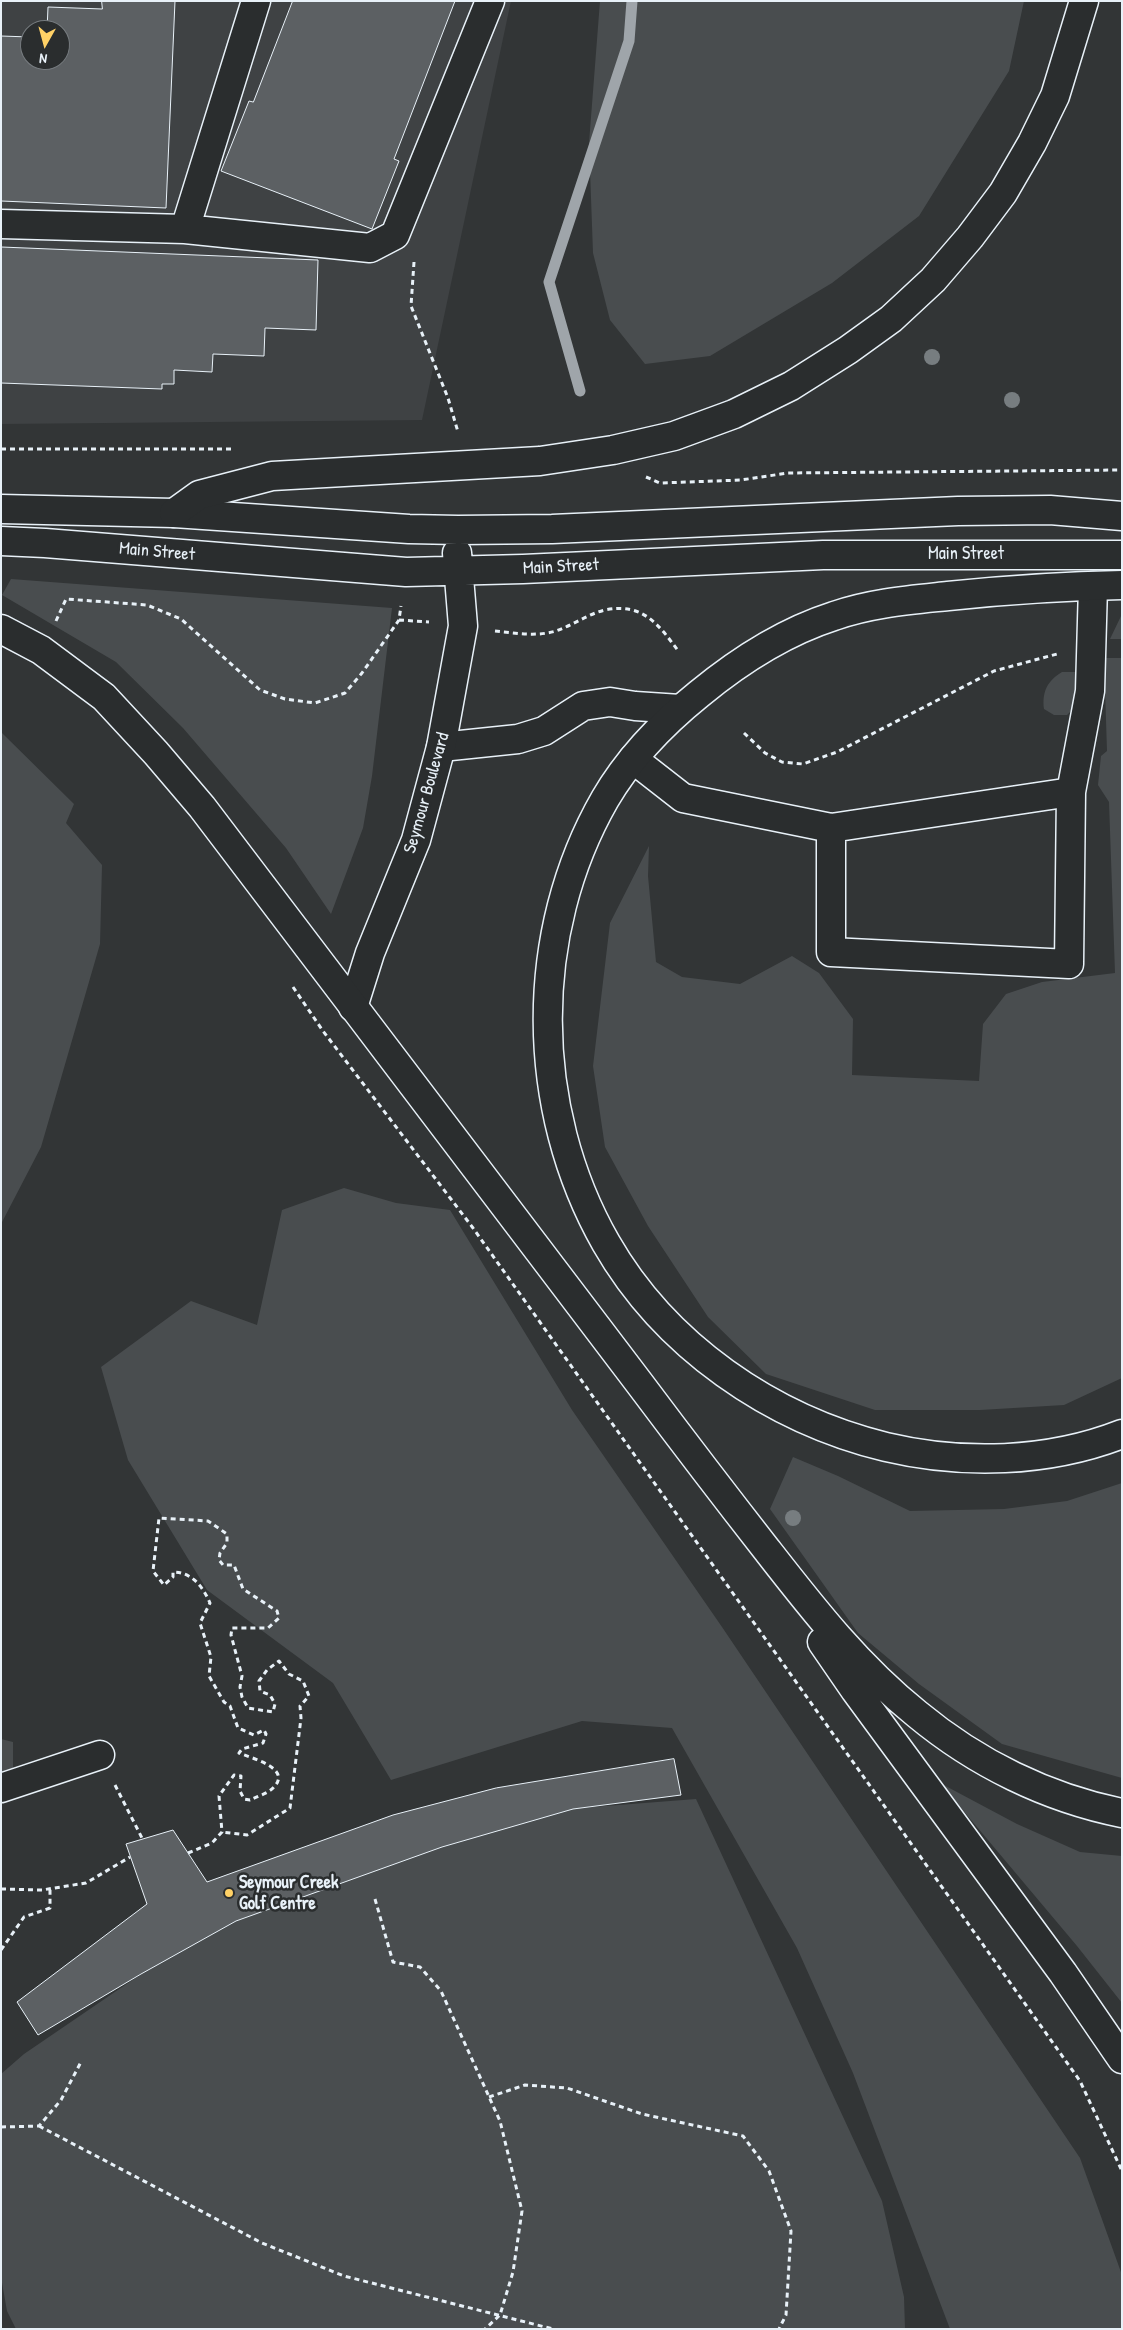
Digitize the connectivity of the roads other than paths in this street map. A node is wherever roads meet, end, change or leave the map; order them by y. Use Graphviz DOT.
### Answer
graph roads {
  1 [pos="256,1"];
  2 [pos="490,1"];
  3 [pos="1084,1"];
  4 [pos="1,224"];
  5 [pos="185,229"];
  6 [pos="1,509"];
  7 [pos="174,513"];
  8 [pos="1122,516"];
  9 [pos="458,530"];
  10 [pos="1,541"];
  11 [pos="1122,555"];
  12 [pos="457,571"];
  13 [pos="1122,585"];
  14 [pos="1093,586"];
  15 [pos="1,629"];
  16 [pos="680,709"];
  17 [pos="441,747"];
  18 [pos="634,759"];
  19 [pos="1071,792"];
  20 [pos="831,828"];
  21 [pos="353,1007"];
  22 [pos="1122,1434"];
  23 [pos="706,1471"];
  24 [pos="100,1755"];
  25 [pos="1,1788"];
  26 [pos="1122,1813"];
  27 [pos="1122,2059"];
  1 -- 5 [label="main road"];
  2 -- 5 [label="main road"];
  3 -- 7 [label="main road"];
  4 -- 5 [label="main road"];
  6 -- 7 [label="main road, Main Street"];
  7 -- 9 [label="main road, Main Street"];
  8 -- 9 [label="main road, Main Street"];
  9 -- 12 [label="main road, Seymour Boulevard"];
  10 -- 12 [label="main road, Main Street"];
  11 -- 12 [label="main road, Main Street"];
  12 -- 17 [label="main road, Seymour Boulevard"];
  13 -- 14 [label="main road"];
  14 -- 16 [label="main road"];
  14 -- 19 [label="main road"];
  15 -- 21 [label="main road"];
  16 -- 17 [label="main road"];
  16 -- 18 [label="main road"];
  17 -- 21 [label="main road, Seymour Boulevard"];
  18 -- 20 [label="main road"];
  18 -- 22 [label="main road"];
  19 -- 20 [label="main road"];
  19 -- 20 [label="main road"];
  21 -- 23 [label="main road"];
  23 -- 26 [label="main road"];
  23 -- 27 [label="main road"];
  24 -- 25 [label="main road"];
}
